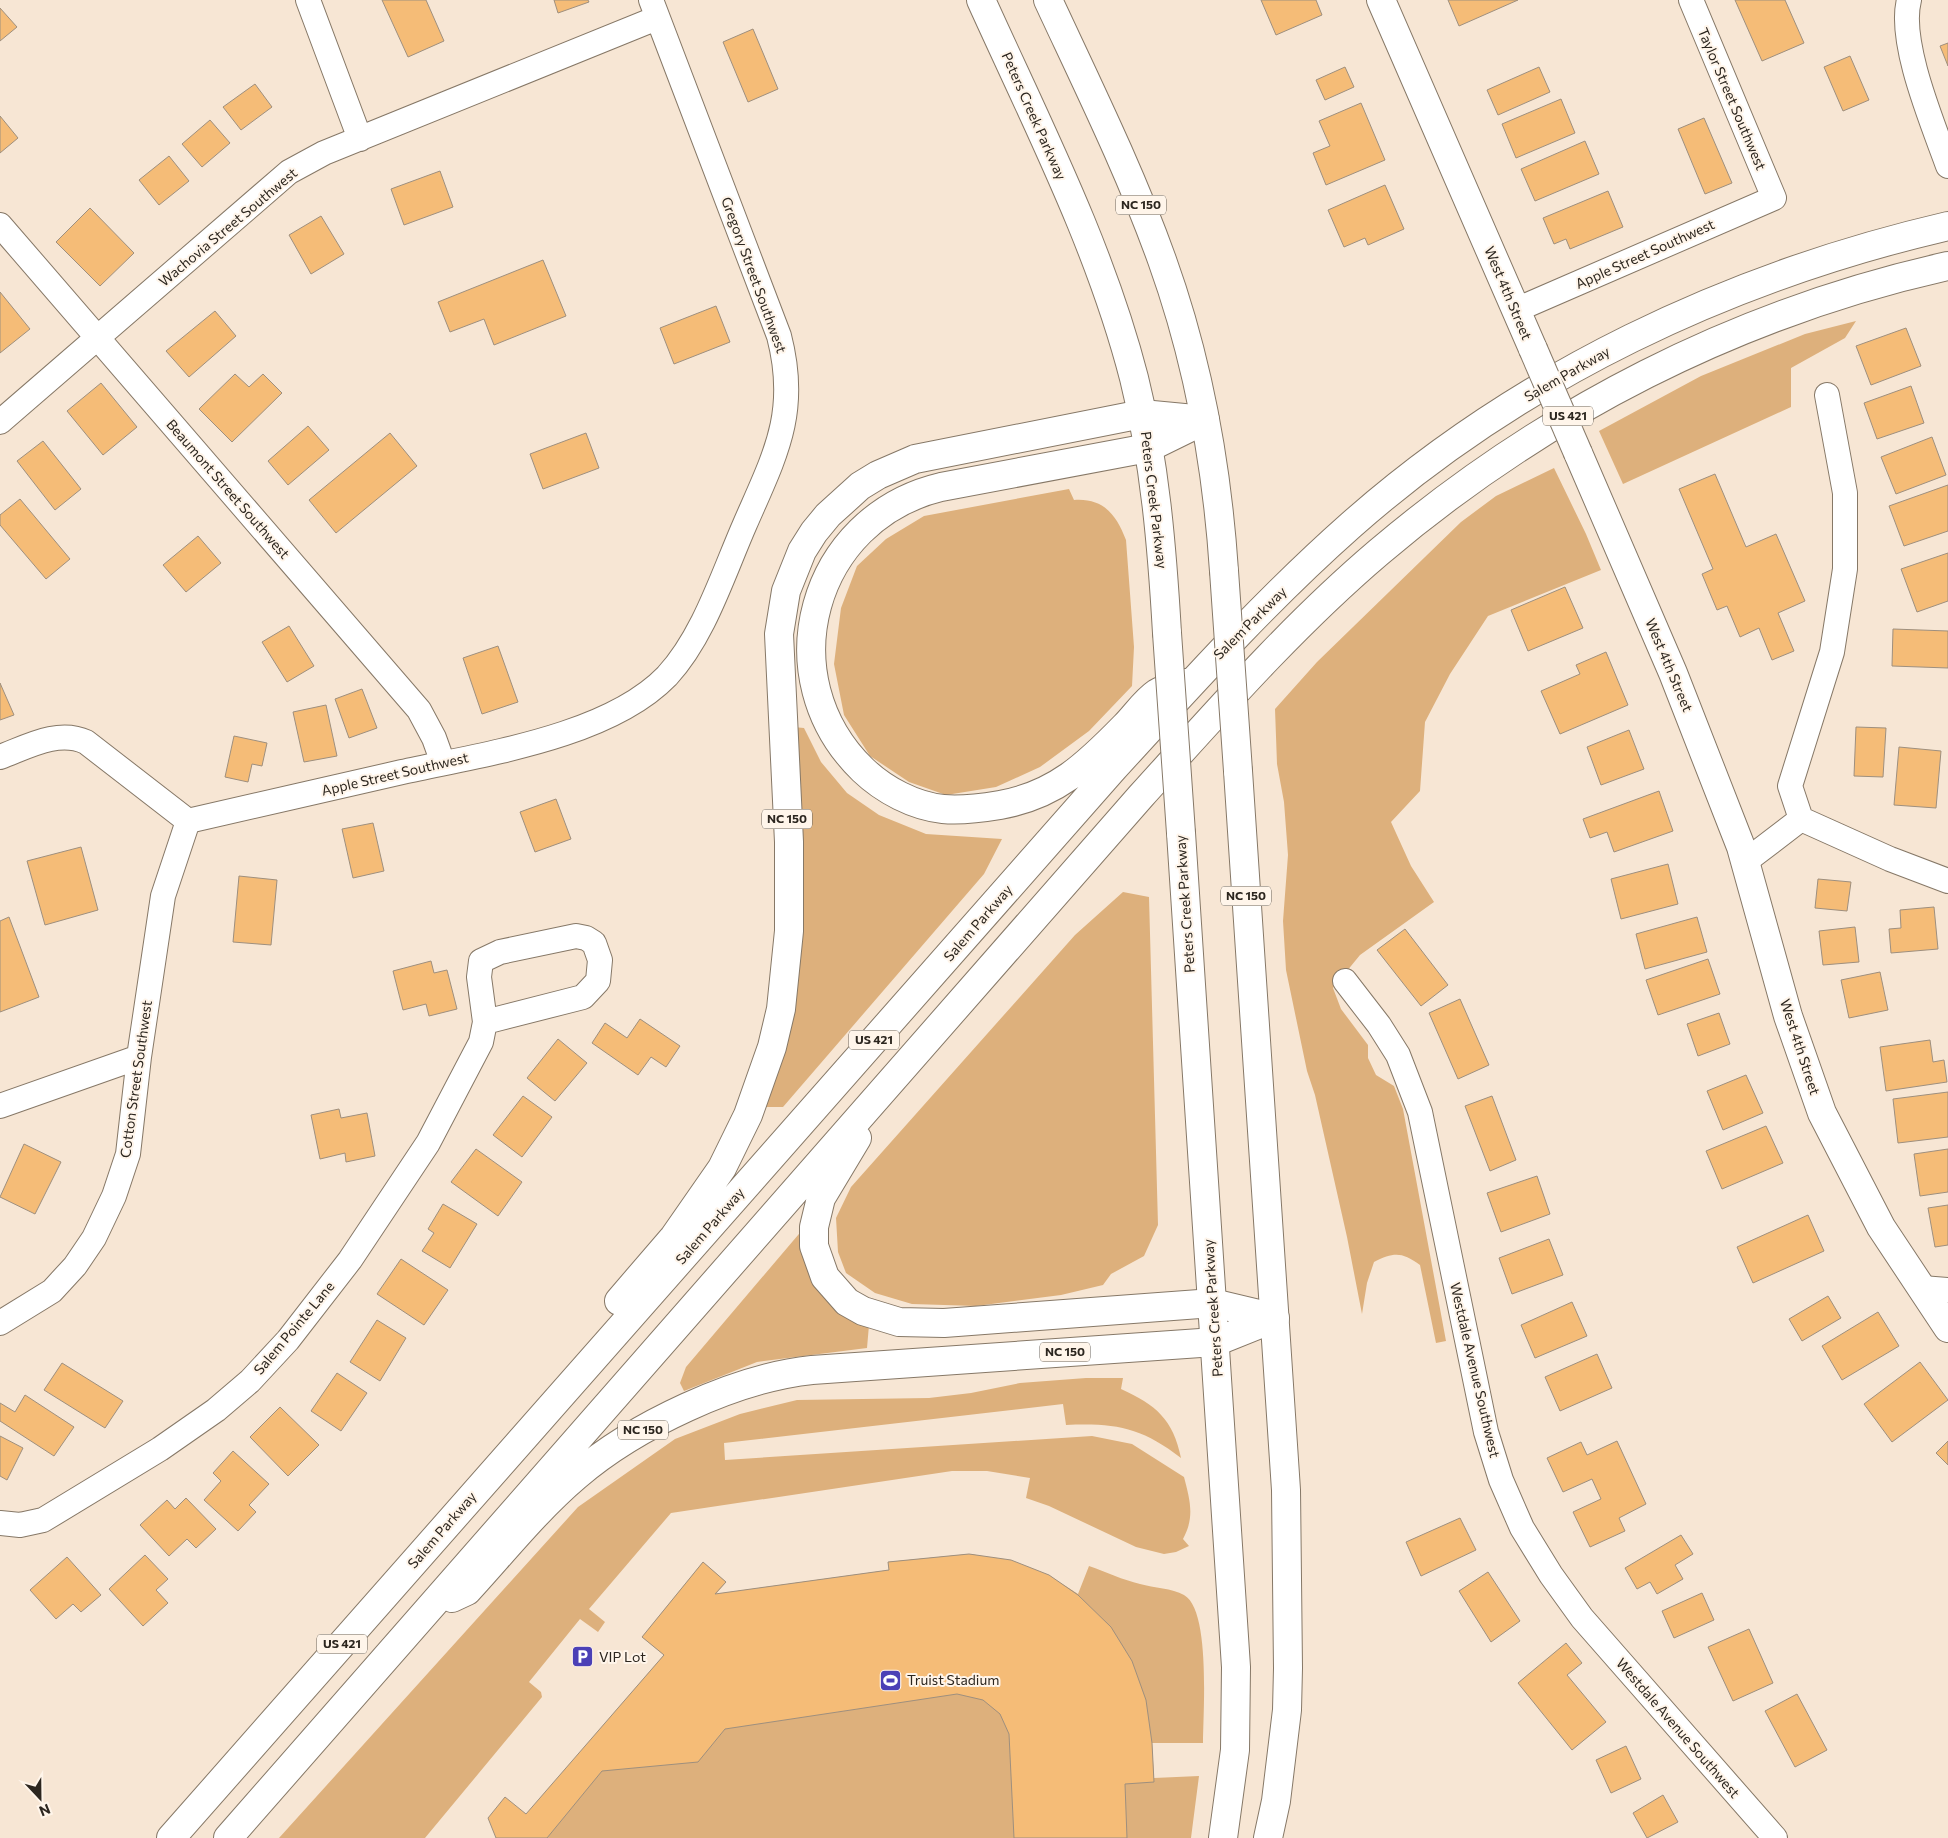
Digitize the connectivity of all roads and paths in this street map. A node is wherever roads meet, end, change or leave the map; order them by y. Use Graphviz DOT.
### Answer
graph roads {
  1 [pos="308,0"];
  2 [pos="981,0"];
  3 [pos="1048,0"];
  4 [pos="1381,0"];
  5 [pos="1691,0"];
  6 [pos="1909,0"];
  7 [pos="654,9"];
  8 [pos="360,138"];
  9 [pos="1948,166"];
  10 [pos="1774,198"];
  11 [pos="0,225"];
  12 [pos="1948,226"];
  13 [pos="1948,266"];
  14 [pos="1516,310"];
  15 [pos="98,338"];
  16 [pos="1827,395"];
  17 [pos="1142,414"];
  18 [pos="1205,420"];
  19 [pos="0,422"];
  20 [pos="1148,448"];
  21 [pos="732,554"];
  22 [pos="1196,678"];
  23 [pos="0,757"];
  24 [pos="444,763"];
  25 [pos="1800,819"];
  26 [pos="188,821"];
  27 [pos="1746,862"];
  28 [pos="1948,881"];
  29 [pos="1345,981"];
  30 [pos="485,1022"];
  31 [pos="139,1057"];
  32 [pos="895,1077"];
  33 [pos="0,1106"];
  34 [pos="1935,1289"];
  35 [pos="1213,1304"];
  36 [pos="1275,1318"];
  37 [pos="0,1323"];
  38 [pos="1948,1328"];
  39 [pos="1215,1342"];
  40 [pos="554,1403"];
  41 [pos="0,1523"];
  42 [pos="428,1608"];
  43 [pos="1272,1834"];
  44 [pos="171,1838"];
  45 [pos="228,1838"];
  46 [pos="1223,1838"];
  47 [pos="1775,1838"];
  1 -- 8 [label="street"];
  2 -- 17 [label="main road, Peters Creek Parkway"];
  3 -- 18 [label="main road, NC 150"];
  4 -- 14 [label="main road, West 4th Street"];
  5 -- 10 [label="street, Taylor Street Southwest"];
  6 -- 9 [label="street"];
  7 -- 8 [label="street, Wachovia Street Southwest"];
  7 -- 21 [label="street, Gregory Street Southwest"];
  8 -- 15 [label="street, Wachovia Street Southwest"];
  10 -- 14 [label="street, Apple Street Southwest"];
  11 -- 15 [label="street, Beaumont Street Southwest"];
  12 -- 22 [label="main road, Salem Parkway / US 421"];
  13 -- 32 [label="main road, US 421"];
  14 -- 27 [label="main road, West 4th Street, bridge"];
  15 -- 19 [label="street, Wachovia Street Southwest"];
  15 -- 24 [label="street, Beaumont Street Southwest"];
  16 -- 25 [label="street"];
  17 -- 18 [label="main road"];
  17 -- 20 [label="main road, Peters Creek Parkway"];
  17 -- 40 [label="main road, NC 150"];
  18 -- 20 [label="main road"];
  18 -- 36 [label="main road, NC 150, bridge"];
  20 -- 22 [label="main road"];
  20 -- 35 [label="main road, Peters Creek Parkway, bridge"];
  21 -- 24 [label="street, Apple Street Southwest"];
  22 -- 40 [label="main road, Salem Parkway / US 421"];
  23 -- 26 [label="street"];
  24 -- 26 [label="street, Apple Street Southwest"];
  25 -- 27 [label="street"];
  25 -- 28 [label="street"];
  26 -- 31 [label="street, Cotton Street Southwest"];
  27 -- 34 [label="main road, West 4th Street"];
  29 -- 47 [label="street, Westdale Avenue Southwest"];
  30 -- 30 [label="street, Salem Pointe Lane"];
  30 -- 41 [label="street, Salem Pointe Lane"];
  31 -- 33 [label="street"];
  31 -- 37 [label="street, Cotton Street Southwest"];
  32 -- 35 [label="main road"];
  32 -- 42 [label="main road, US 421"];
  34 -- 38 [label="main road, West 4th Street"];
  35 -- 36 [label="main road"];
  35 -- 39 [label="main road, Peters Creek Parkway"];
  36 -- 39 [label="main road, NC 150"];
  36 -- 43 [label="main road"];
  39 -- 42 [label="main road, NC 150"];
  39 -- 46 [label="main road, Peters Creek Parkway"];
  40 -- 44 [label="main road, Salem Parkway / US 421"];
  42 -- 45 [label="main road, US 421"];
}
